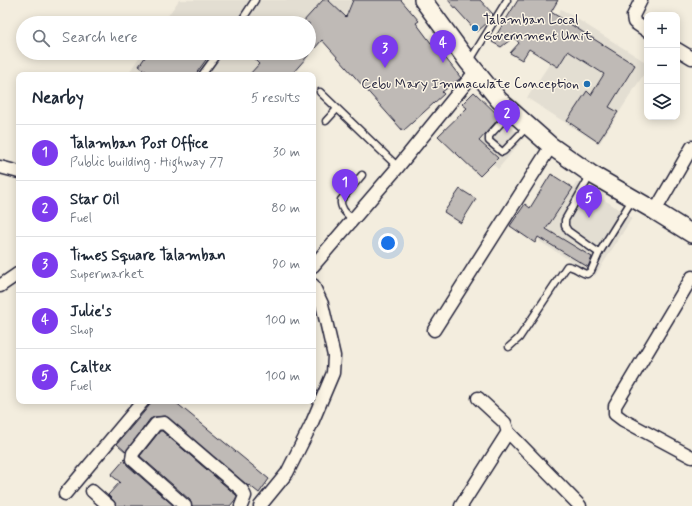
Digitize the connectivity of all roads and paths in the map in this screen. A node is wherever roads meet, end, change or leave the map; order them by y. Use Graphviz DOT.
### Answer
graph roads {
  1 [pos="255,0"];
  2 [pos="423,0"];
  3 [pos="507,0"];
  4 [pos="641,0"];
  5 [pos="245,16"];
  6 [pos="644,29"];
  7 [pos="680,51"];
  8 [pos="692,58"];
  9 [pos="213,60"];
  10 [pos="472,68"];
  11 [pos="204,72"];
  12 [pos="320,92"];
  13 [pos="337,109"];
  14 [pos="511,111"];
  15 [pos="326,121"];
  16 [pos="528,125"];
  17 [pos="551,146"];
  18 [pos="692,147"];
  19 [pos="398,167"];
  20 [pos="2,171"];
  21 [pos="16,172"];
  22 [pos="591,174"];
  23 [pos="362,175"];
  24 [pos="633,198"];
  25 [pos="655,211"];
  26 [pos="353,220"];
  27 [pos="692,234"];
  28 [pos="599,253"];
  29 [pos="316,263"];
  30 [pos="16,275"];
  31 [pos="692,277"];
  32 [pos="0,286"];
  33 [pos="316,291"];
  34 [pos="434,330"];
  35 [pos="509,347"];
  36 [pos="478,398"];
  37 [pos="140,404"];
  38 [pos="508,432"];
  39 [pos="692,456"];
  40 [pos="92,491"];
  41 [pos="65,494"];
  42 [pos="110,506"];
  43 [pos="185,506"];
  44 [pos="241,506"];
  45 [pos="260,506"];
  46 [pos="461,506"];
  47 [pos="580,506"];
  1 -- 5 [label="lane"];
  2 -- 10 [label="main road"];
  3 -- 10 [label="lane"];
  4 -- 6 [label="street"];
  7 -- 8 [label="street"];
  9 -- 11 [label="lane"];
  10 -- 14 [label="main road"];
  10 -- 19 [label="street"];
  12 -- 13 [label="lane"];
  13 -- 15 [label="lane"];
  13 -- 19 [label="lane"];
  14 -- 16 [label="main road"];
  14 -- 16 [label="lane"];
  16 -- 17 [label="main road"];
  17 -- 22 [label="main road"];
  17 -- 34 [label="street"];
  18 -- 25 [label="street"];
  19 -- 26 [label="street"];
  20 -- 21 [label="street"];
  22 -- 24 [label="main road"];
  22 -- 28 [label="lane"];
  23 -- 26 [label="lane"];
  24 -- 25 [label="main road"];
  24 -- 28 [label="lane"];
  25 -- 27 [label="main road"];
  26 -- 29 [label="street"];
  28 -- 35 [label="lane"];
  30 -- 32 [label="street"];
  31 -- 39 [label="street"];
  33 -- 45 [label="street"];
  36 -- 38 [label="street"];
  37 -- 41 [label="street"];
  38 -- 46 [label="street"];
  38 -- 47 [label="street"];
  40 -- 42 [label="street"];
  43 -- 44 [label="street"];
}
